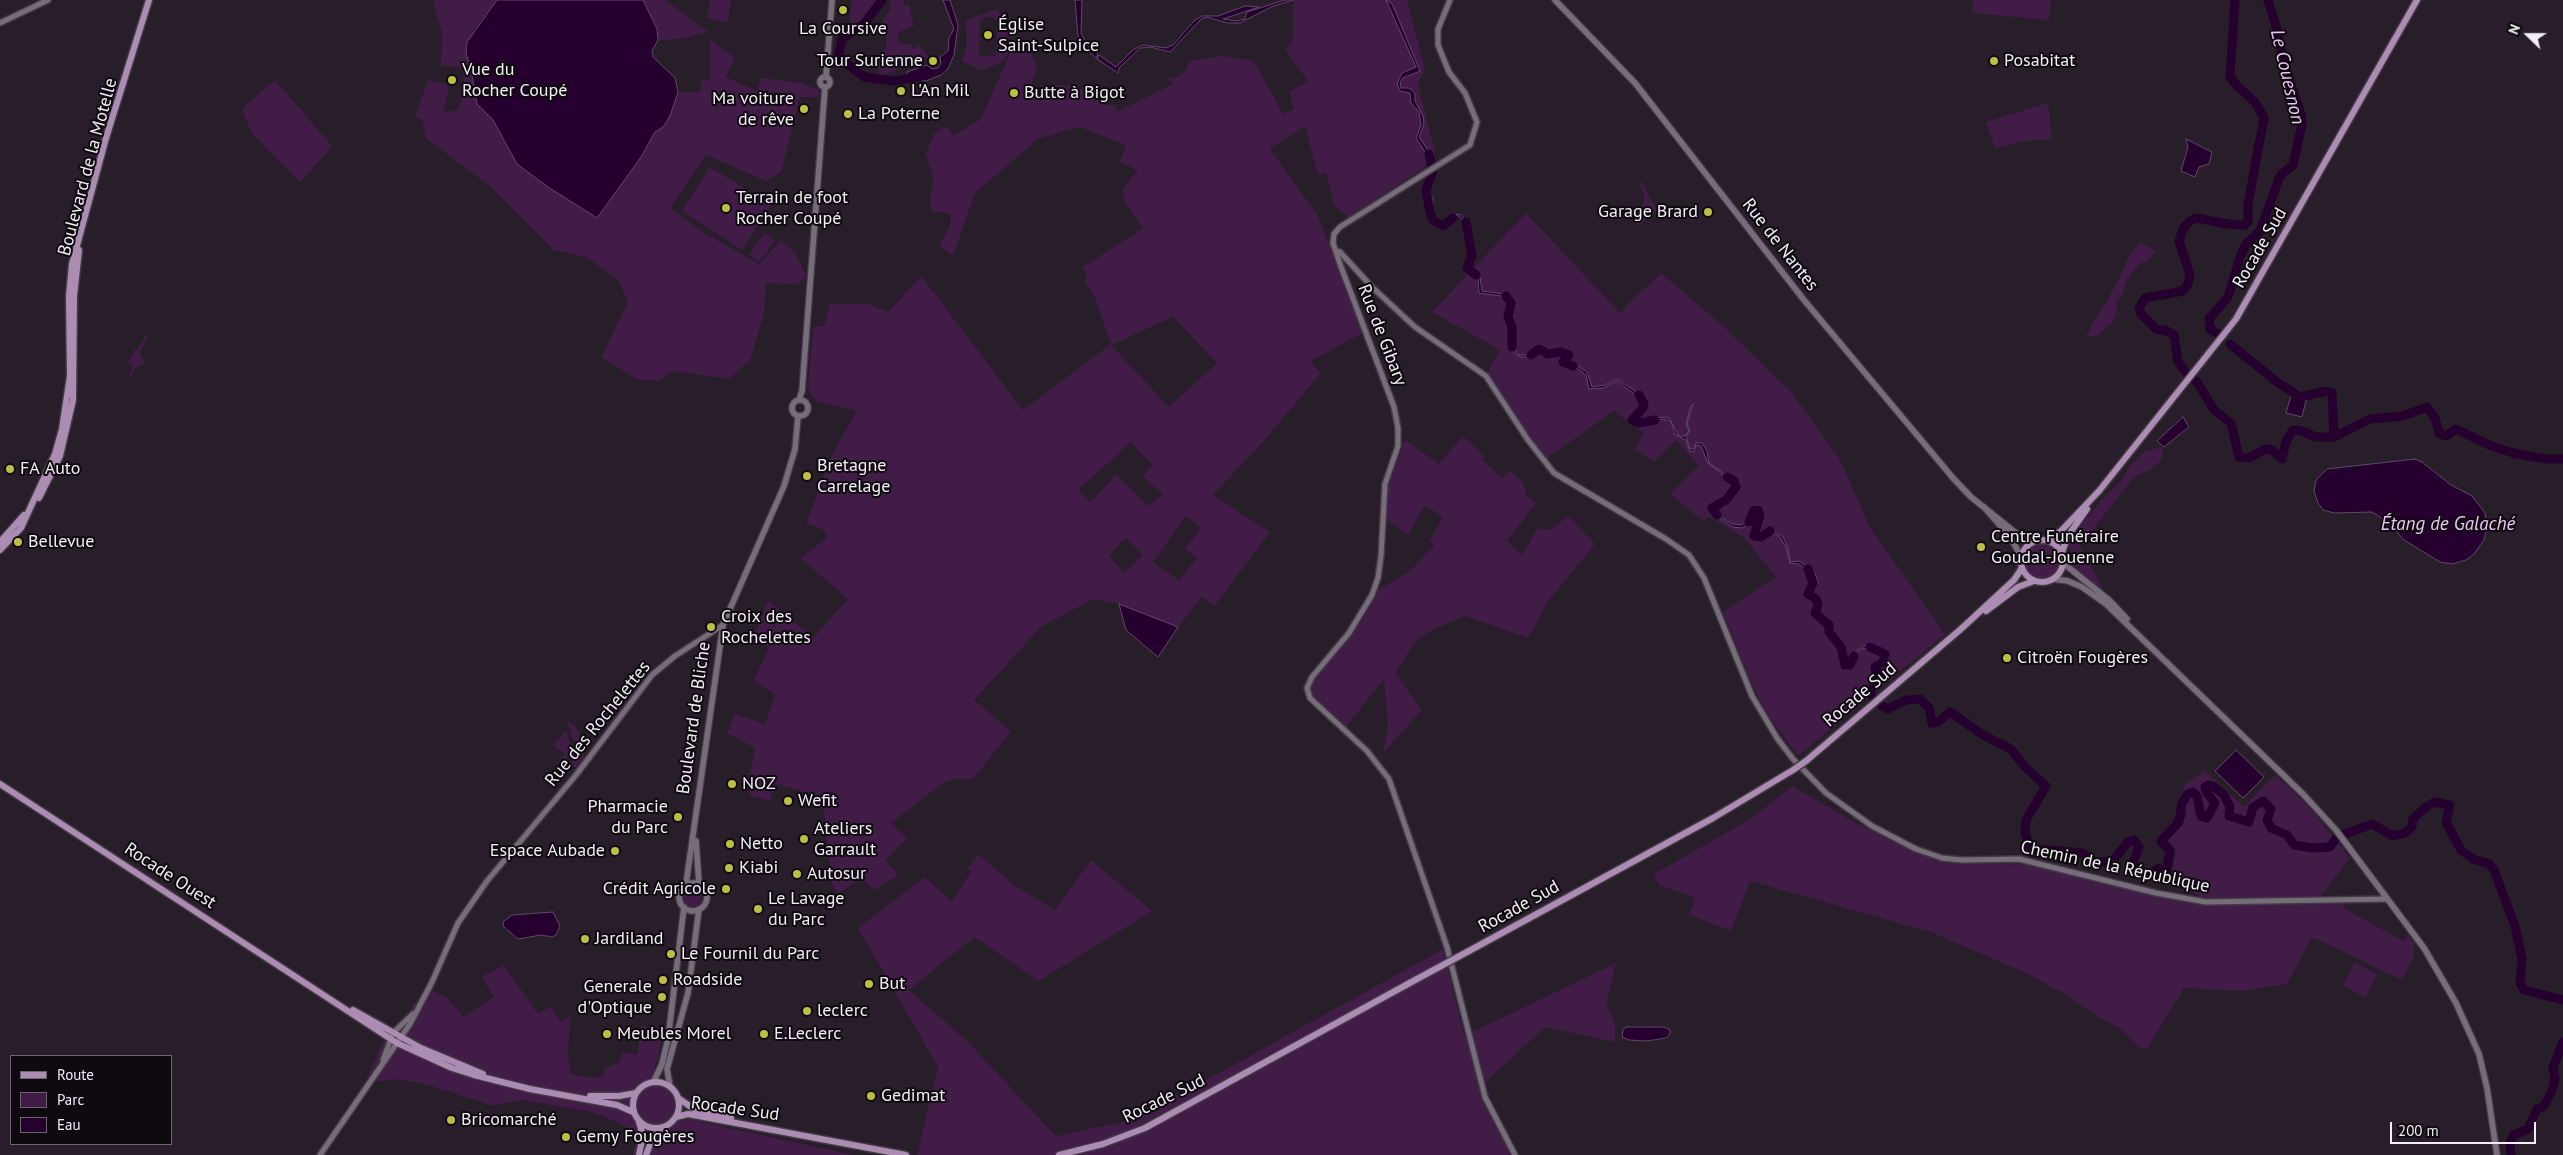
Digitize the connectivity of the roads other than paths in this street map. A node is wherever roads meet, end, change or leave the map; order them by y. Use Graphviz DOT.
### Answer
graph roads {
  1 [pos="48,0"];
  2 [pos="150,0"];
  3 [pos="832,0"];
  4 [pos="1450,0"];
  5 [pos="1556,0"];
  6 [pos="2417,0"];
  7 [pos="0,23"];
  8 [pos="1336,251"];
  9 [pos="798,400"];
  10 [pos="798,416"];
  11 [pos="2099,491"];
  12 [pos="1984,507"];
  13 [pos="25,514"];
  14 [pos="2048,540"];
  15 [pos="2034,541"];
  16 [pos="0,542"];
  17 [pos="0,550"];
  18 [pos="2062,553"];
  19 [pos="2021,557"];
  20 [pos="2063,563"];
  21 [pos="2022,568"];
  22 [pos="2053,579"];
  23 [pos="2034,581"];
  24 [pos="2102,600"];
  25 [pos="2109,600"];
  26 [pos="723,625"];
  27 [pos="1960,629"];
  28 [pos="2139,635"];
  29 [pos="0,784"];
  30 [pos="695,829"];
  31 [pos="686,884"];
  32 [pos="699,884"];
  33 [pos="2387,899"];
  34 [pos="684,908"];
  35 [pos="699,909"];
  36 [pos="323,993"];
  37 [pos="418,1009"];
  38 [pos="393,1032"];
  39 [pos="389,1040"];
  40 [pos="398,1042"];
  41 [pos="382,1063"];
  42 [pos="654,1081"];
  43 [pos="670,1086"];
  44 [pos="636,1093"];
  45 [pos="575,1096"];
  46 [pos="678,1098"];
  47 [pos="633,1112"];
  48 [pos="676,1117"];
  49 [pos="639,1122"];
  50 [pos="661,1128"];
  51 [pos="790,1132"];
  52 [pos="320,1155"];
  53 [pos="639,1155"];
  54 [pos="646,1155"];
  55 [pos="906,1155"];
  56 [pos="1060,1155"];
  57 [pos="1515,1155"];
  58 [pos="2497,1155"];
  1 -- 7 [label="street"];
  2 -- 13 [label="main road, Boulevard de la Motelle"];
  3 -- 9 [label="main road"];
  4 -- 8 [label="street, Rue de Gibary"];
  5 -- 12 [label="main road, Rue de Nantes"];
  6 -- 11 [label="main road, Rocade Sud"];
  8 -- 33 [label="street, Chemin de la République"];
  8 -- 57 [label="street, Rue de Gibary"];
  9 -- 10 [label="main road"];
  9 -- 10 [label="main road"];
  10 -- 26 [label="main road, Boulevard de Bliche"];
  11 -- 14 [label="main road, Rocade Sud"];
  11 -- 18 [label="main road, Rocade Sud"];
  12 -- 15 [label="main road, Rue de Nantes"];
  12 -- 19 [label="main road, Rue de Nantes"];
  13 -- 16 [label="main road, Boulevard de la Motelle"];
  13 -- 17 [label="main road, Boulevard de la Motelle"];
  14 -- 15 [label="main road"];
  14 -- 18 [label="main road"];
  15 -- 19 [label="main road"];
  18 -- 20 [label="main road"];
  19 -- 21 [label="main road"];
  20 -- 22 [label="main road"];
  20 -- 25 [label="main road"];
  21 -- 23 [label="main road"];
  21 -- 27 [label="main road, Rocade Sud"];
  22 -- 23 [label="main road"];
  22 -- 24 [label="main road"];
  23 -- 27 [label="main road, Rocade Sud"];
  24 -- 25 [label="main road"];
  24 -- 28 [label="main road"];
  25 -- 28 [label="main road"];
  26 -- 30 [label="main road, Boulevard de Bliche"];
  26 -- 37 [label="street, Rue des Rochelettes"];
  27 -- 56 [label="main road, Rocade Sud, bridge"];
  28 -- 33 [label="main road"];
  29 -- 36 [label="main road, Rocade Ouest"];
  30 -- 31 [label="main road, Boulevard de Bliche"];
  30 -- 32 [label="main road, Boulevard de Bliche"];
  31 -- 32 [label="main road"];
  31 -- 34 [label="main road"];
  32 -- 35 [label="main road"];
  33 -- 58 [label="main road"];
  34 -- 35 [label="main road"];
  34 -- 42 [label="main road"];
  35 -- 43 [label="main road"];
  36 -- 38 [label="main road, Rocade Ouest"];
  36 -- 39 [label="main road, Rocade Ouest"];
  37 -- 38 [label="street"];
  37 -- 40 [label="street, Rue des Rochelettes"];
  38 -- 39 [label="street"];
  38 -- 40 [label="main road, Rocade Ouest"];
  39 -- 40 [label="main road, Rocade Ouest"];
  39 -- 41 [label="street"];
  40 -- 41 [label="street, Rue des Rochelettes"];
  40 -- 45 [label="main road, Rocade Ouest"];
  41 -- 52 [label="street, Rue des Rochelettes"];
  42 -- 43 [label="main road"];
  42 -- 44 [label="main road"];
  43 -- 46 [label="main road"];
  44 -- 45 [label="main road, Rocade Ouest"];
  44 -- 47 [label="main road"];
  45 -- 47 [label="main road, Rocade Ouest"];
  46 -- 48 [label="main road"];
  46 -- 51 [label="main road, Rocade Sud"];
  47 -- 49 [label="main road"];
  48 -- 50 [label="main road"];
  48 -- 51 [label="main road, Rocade Sud"];
  49 -- 50 [label="main road"];
  49 -- 53 [label="main road"];
  50 -- 54 [label="main road"];
  51 -- 55 [label="main road, Rocade Sud"];
}
